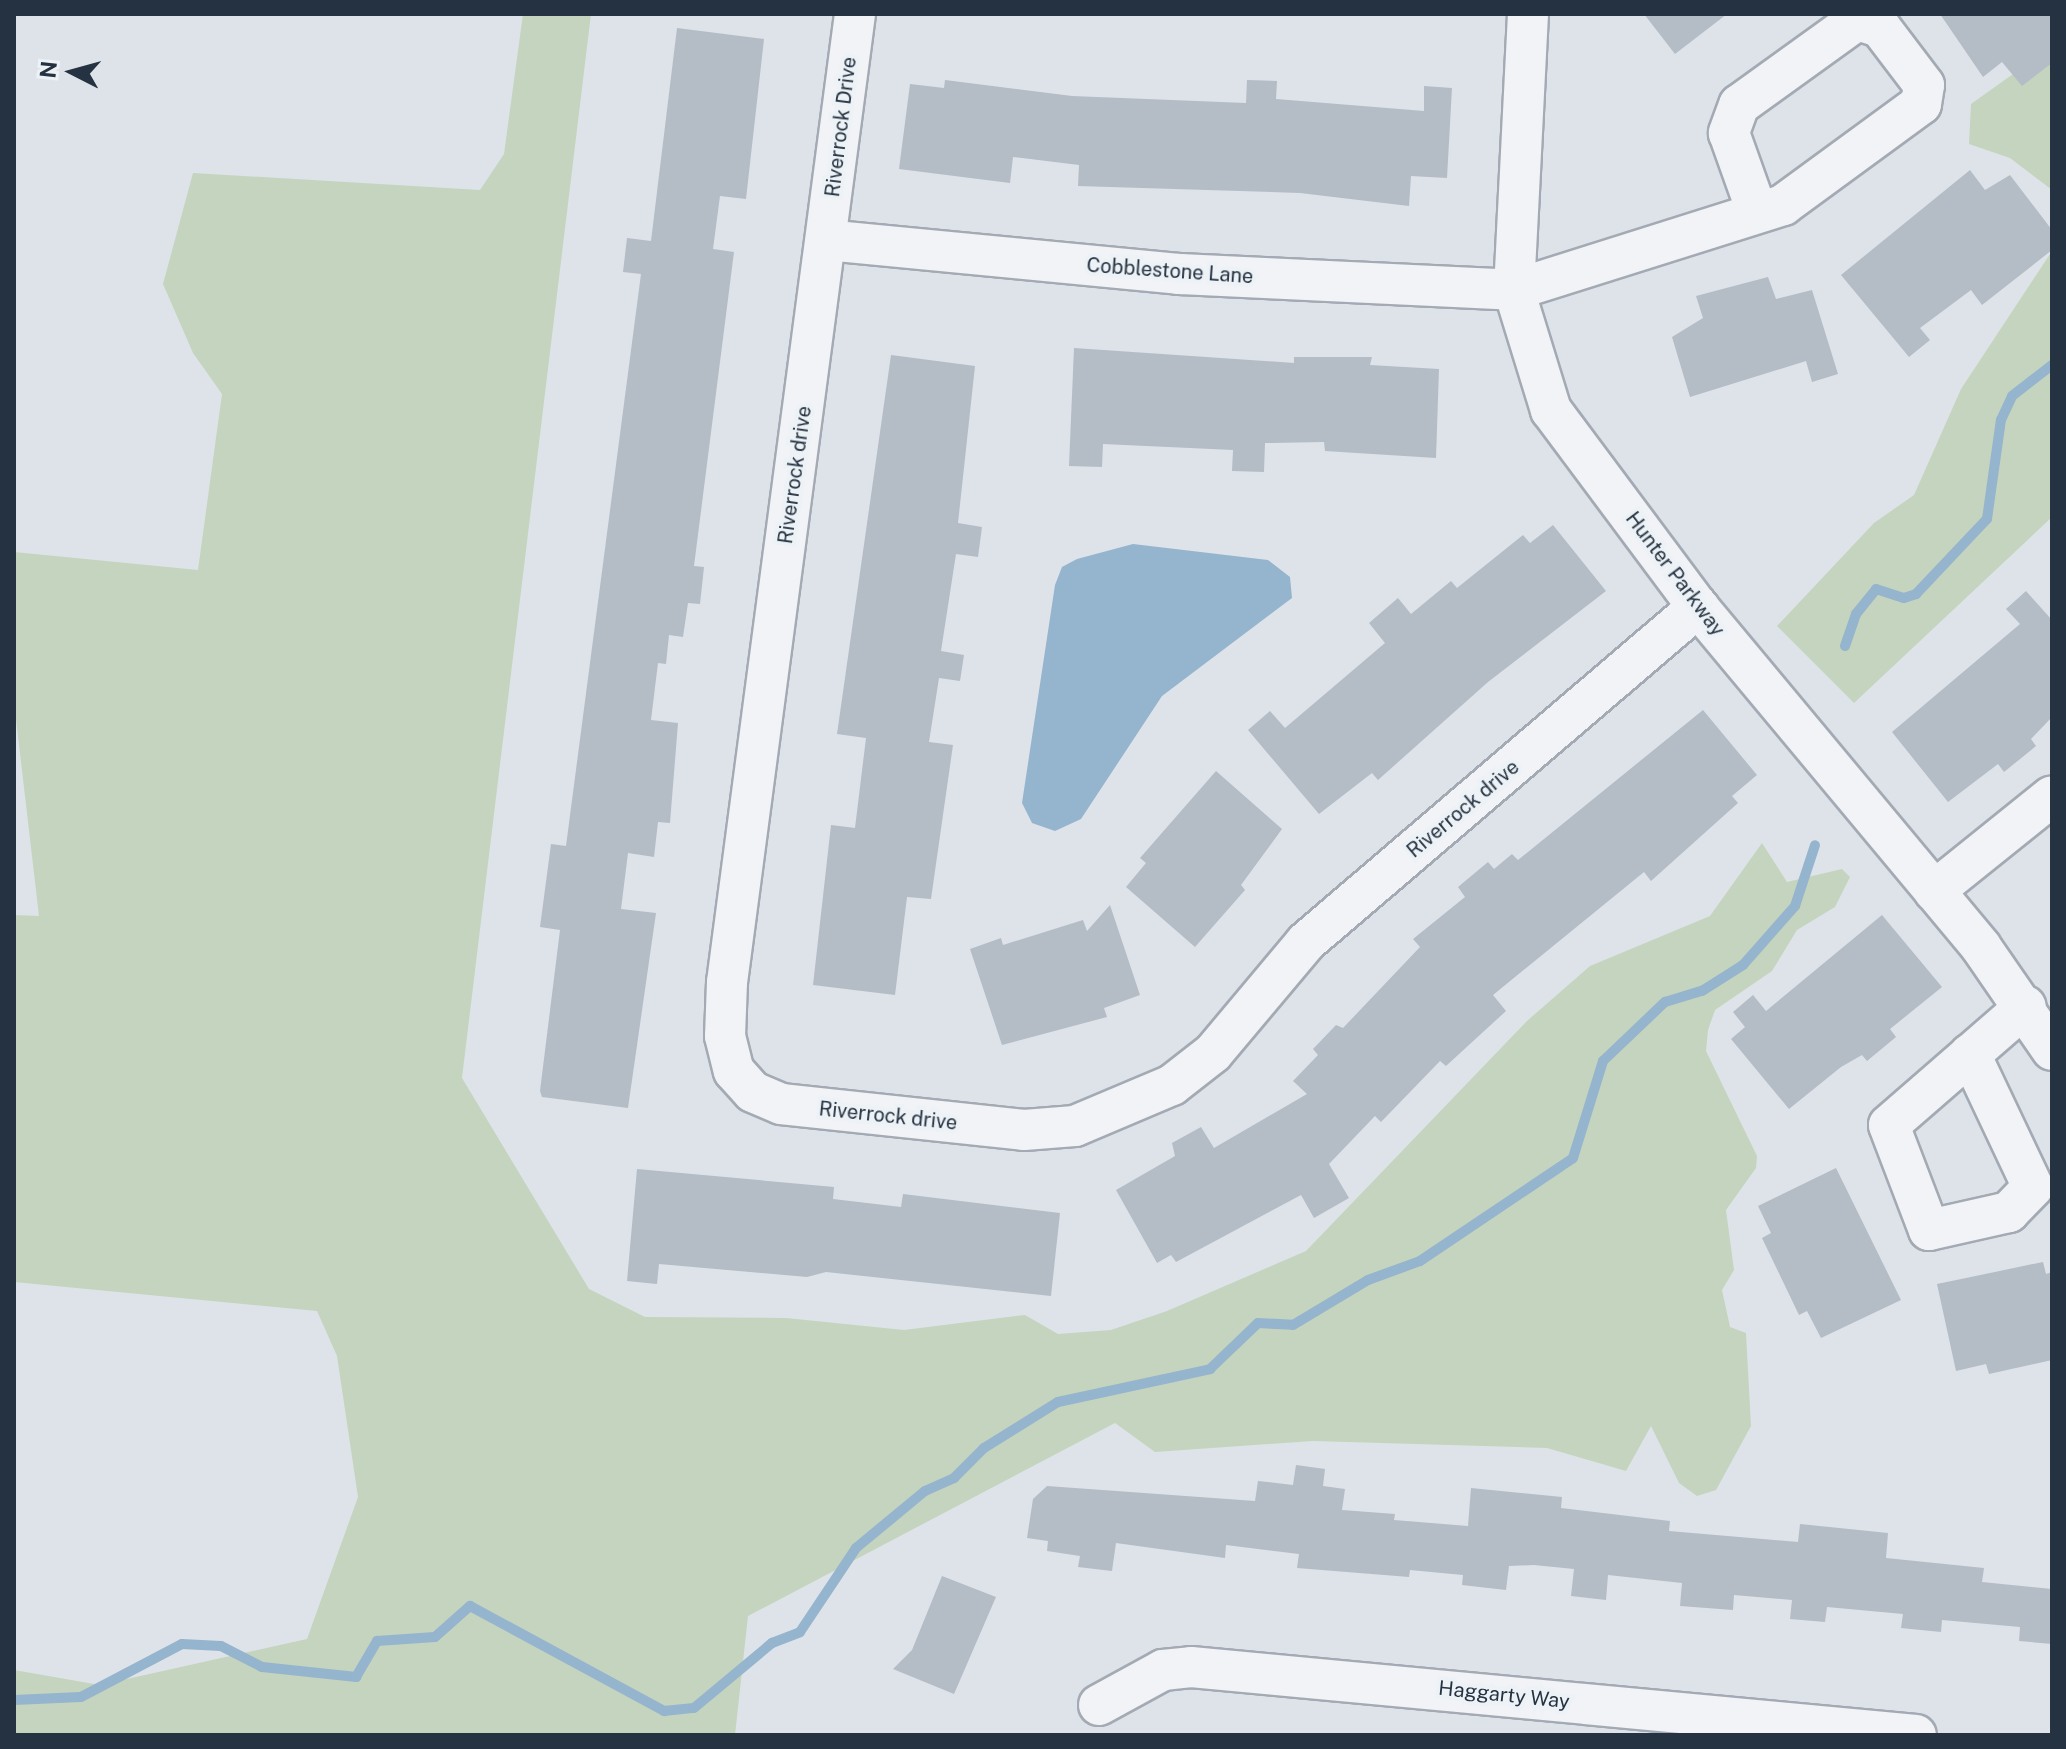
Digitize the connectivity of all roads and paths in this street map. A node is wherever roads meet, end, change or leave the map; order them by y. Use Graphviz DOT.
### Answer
graph roads {
  1 [pos="855,14"];
  2 [pos="1528,14"];
  3 [pos="1756,209"];
  4 [pos="826,240"];
  5 [pos="1514,290"];
  6 [pos="1698,607"];
  7 [pos="2052,796"];
  8 [pos="1934,891"];
  9 [pos="2026,1006"];
  10 [pos="2052,1050"];
  11 [pos="1970,1054"];
  12 [pos="1099,1705"];
  13 [pos="1916,1735"];
  1 -- 4 [label="street, Riverrock Drive"];
  2 -- 5 [label="street, Hunter Parkway"];
  3 -- 3 [label="street"];
  3 -- 5 [label="street"];
  4 -- 5 [label="street, Cobblestone Lane"];
  4 -- 6 [label="street, Riverrock drive"];
  5 -- 6 [label="street, Hunter Parkway"];
  6 -- 8 [label="street, Hunter Parkway"];
  7 -- 8 [label="street"];
  8 -- 9 [label="street, Hunter Parkway"];
  9 -- 10 [label="street, Hunter Parkway"];
  9 -- 11 [label="street"];
  12 -- 13 [label="street, Haggarty Way"];
}
